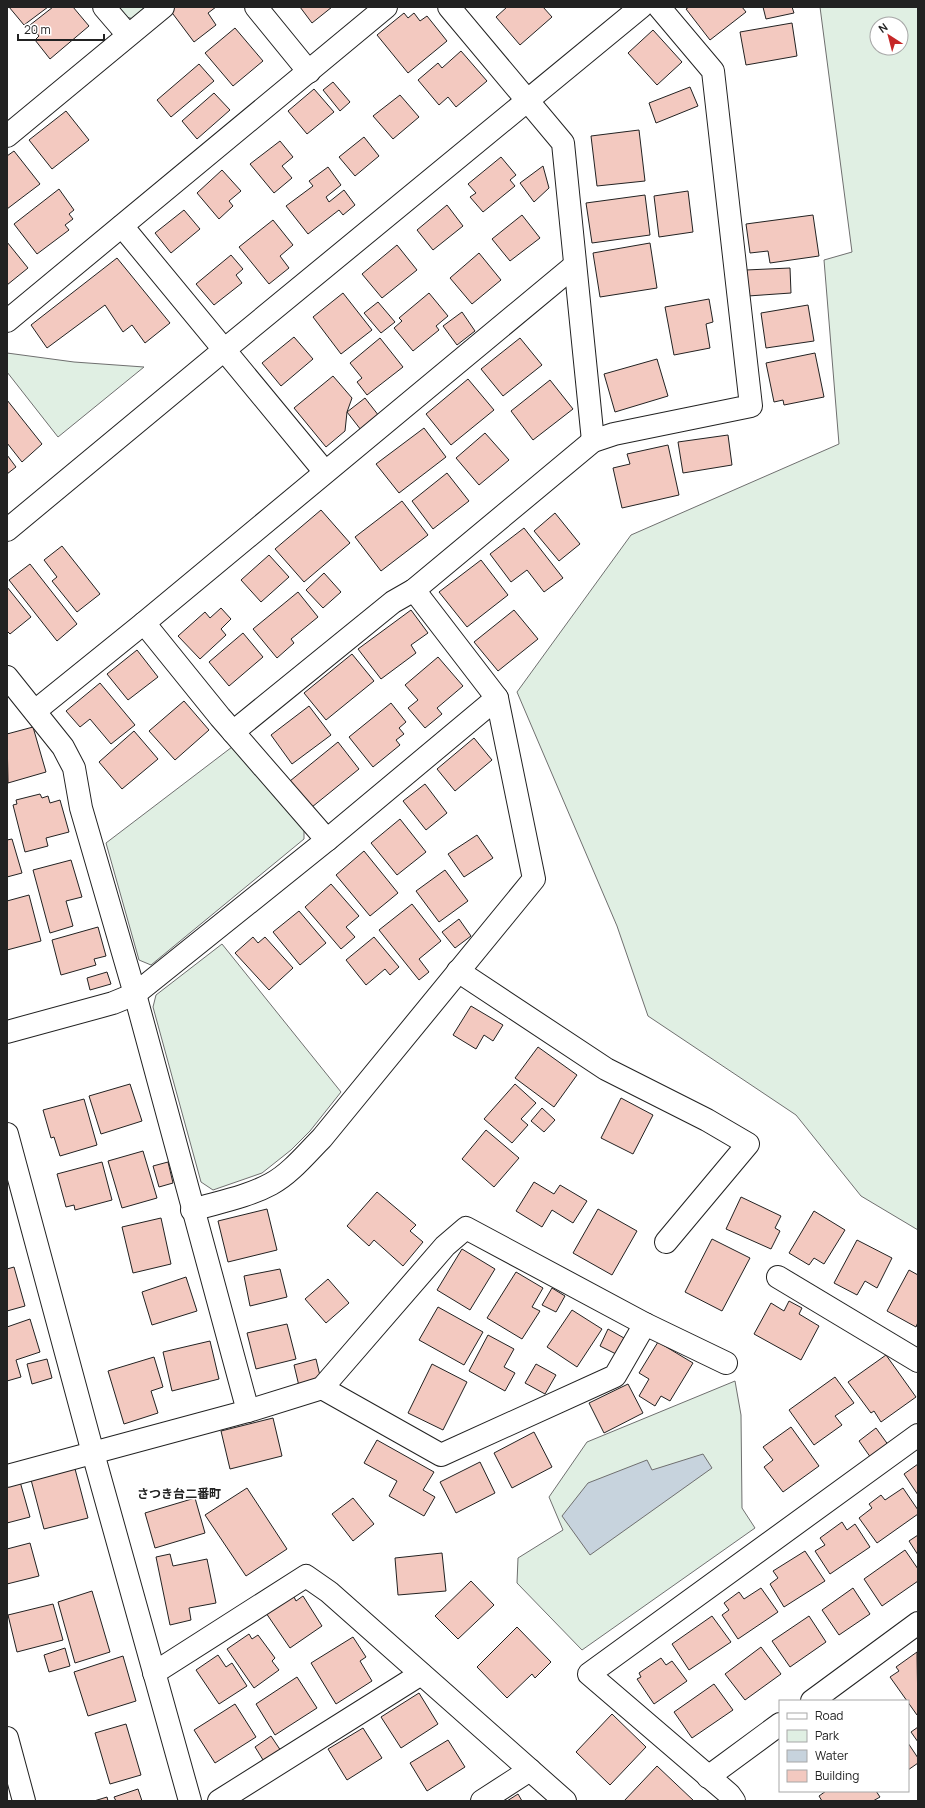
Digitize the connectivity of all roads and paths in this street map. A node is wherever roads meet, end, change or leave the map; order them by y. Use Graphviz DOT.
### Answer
graph roads {
  1 [pos="104,7"];
  2 [pos="163,7"];
  3 [pos="256,7"];
  4 [pos="386,7"];
  5 [pos="450,7"];
  6 [pos="641,7"];
  7 [pos="659,7"];
  8 [pos="128,35"];
  9 [pos="309,72"];
  10 [pos="527,99"];
  11 [pos="7,136"];
  12 [pos="122,226"];
  13 [pos="574,266"];
  14 [pos="7,321"];
  15 [pos="224,350"];
  16 [pos="593,441"];
  17 [pos="325,472"];
  18 [pos="7,530"];
  19 [pos="414,590"];
  20 [pos="144,623"];
  21 [pos="7,678"];
  22 [pos="497,698"];
  23 [pos="35,711"];
  24 [pos="233,732"];
  25 [pos="327,840"];
  26 [pos="458,971"];
  27 [pos="135,994"];
  28 [pos="7,1032"];
  29 [pos="7,1134"];
  30 [pos="192,1210"];
  31 [pos="666,1242"];
  32 [pos="778,1277"];
  33 [pos="645,1324"];
  34 [pos="918,1361"];
  35 [pos="726,1363"];
  36 [pos="322,1388"];
  37 [pos="248,1411"];
  38 [pos="918,1435"];
  39 [pos="93,1453"];
  40 [pos="7,1476"];
  41 [pos="918,1623"];
  42 [pos="154,1673"];
  43 [pos="421,1674"];
  44 [pos="813,1700"];
  45 [pos="779,1725"];
  46 [pos="7,1738"];
  47 [pos="11,1768"];
  48 [pos="530,1770"];
  49 [pos="708,1777"];
  50 [pos="24,1801"];
  51 [pos="190,1801"];
  52 [pos="219,1801"];
  53 [pos="482,1801"];
  54 [pos="565,1801"];
  55 [pos="734,1801"];
  1 -- 8 [label="street"];
  2 -- 8 [label="street"];
  3 -- 9 [label="street"];
  4 -- 9 [label="street"];
  5 -- 10 [label="street"];
  6 -- 10 [label="street"];
  7 -- 16 [label="street"];
  8 -- 11 [label="street"];
  9 -- 12 [label="street"];
  10 -- 13 [label="street"];
  10 -- 15 [label="street"];
  12 -- 14 [label="street"];
  12 -- 15 [label="street"];
  13 -- 16 [label="street"];
  13 -- 17 [label="street"];
  15 -- 17 [label="street"];
  15 -- 18 [label="street"];
  16 -- 19 [label="street"];
  17 -- 20 [label="street"];
  19 -- 22 [label="street"];
  19 -- 24 [label="street"];
  20 -- 23 [label="street"];
  20 -- 24 [label="street"];
  21 -- 23 [label="street"];
  22 -- 25 [label="street"];
  22 -- 26 [label="street"];
  23 -- 27 [label="street"];
  24 -- 25 [label="street"];
  25 -- 27 [label="street"];
  26 -- 30 [label="street"];
  26 -- 31 [label="street"];
  27 -- 28 [label="street"];
  27 -- 30 [label="street"];
  29 -- 39 [label="street"];
  30 -- 37 [label="street"];
  32 -- 34 [label="street"];
  33 -- 35 [label="street"];
  33 -- 36 [label="street"];
  33 -- 36 [label="street"];
  36 -- 37 [label="street"];
  37 -- 39 [label="street"];
  38 -- 49 [label="street"];
  39 -- 40 [label="street"];
  39 -- 42 [label="street"];
  41 -- 44 [label="street"];
  42 -- 43 [label="street"];
  42 -- 51 [label="street"];
  43 -- 48 [label="street"];
  43 -- 52 [label="street"];
  45 -- 49 [label="street"];
  46 -- 47 [label="street"];
  47 -- 50 [label="street"];
  48 -- 53 [label="street"];
  48 -- 54 [label="street"];
  49 -- 55 [label="street"];
}
